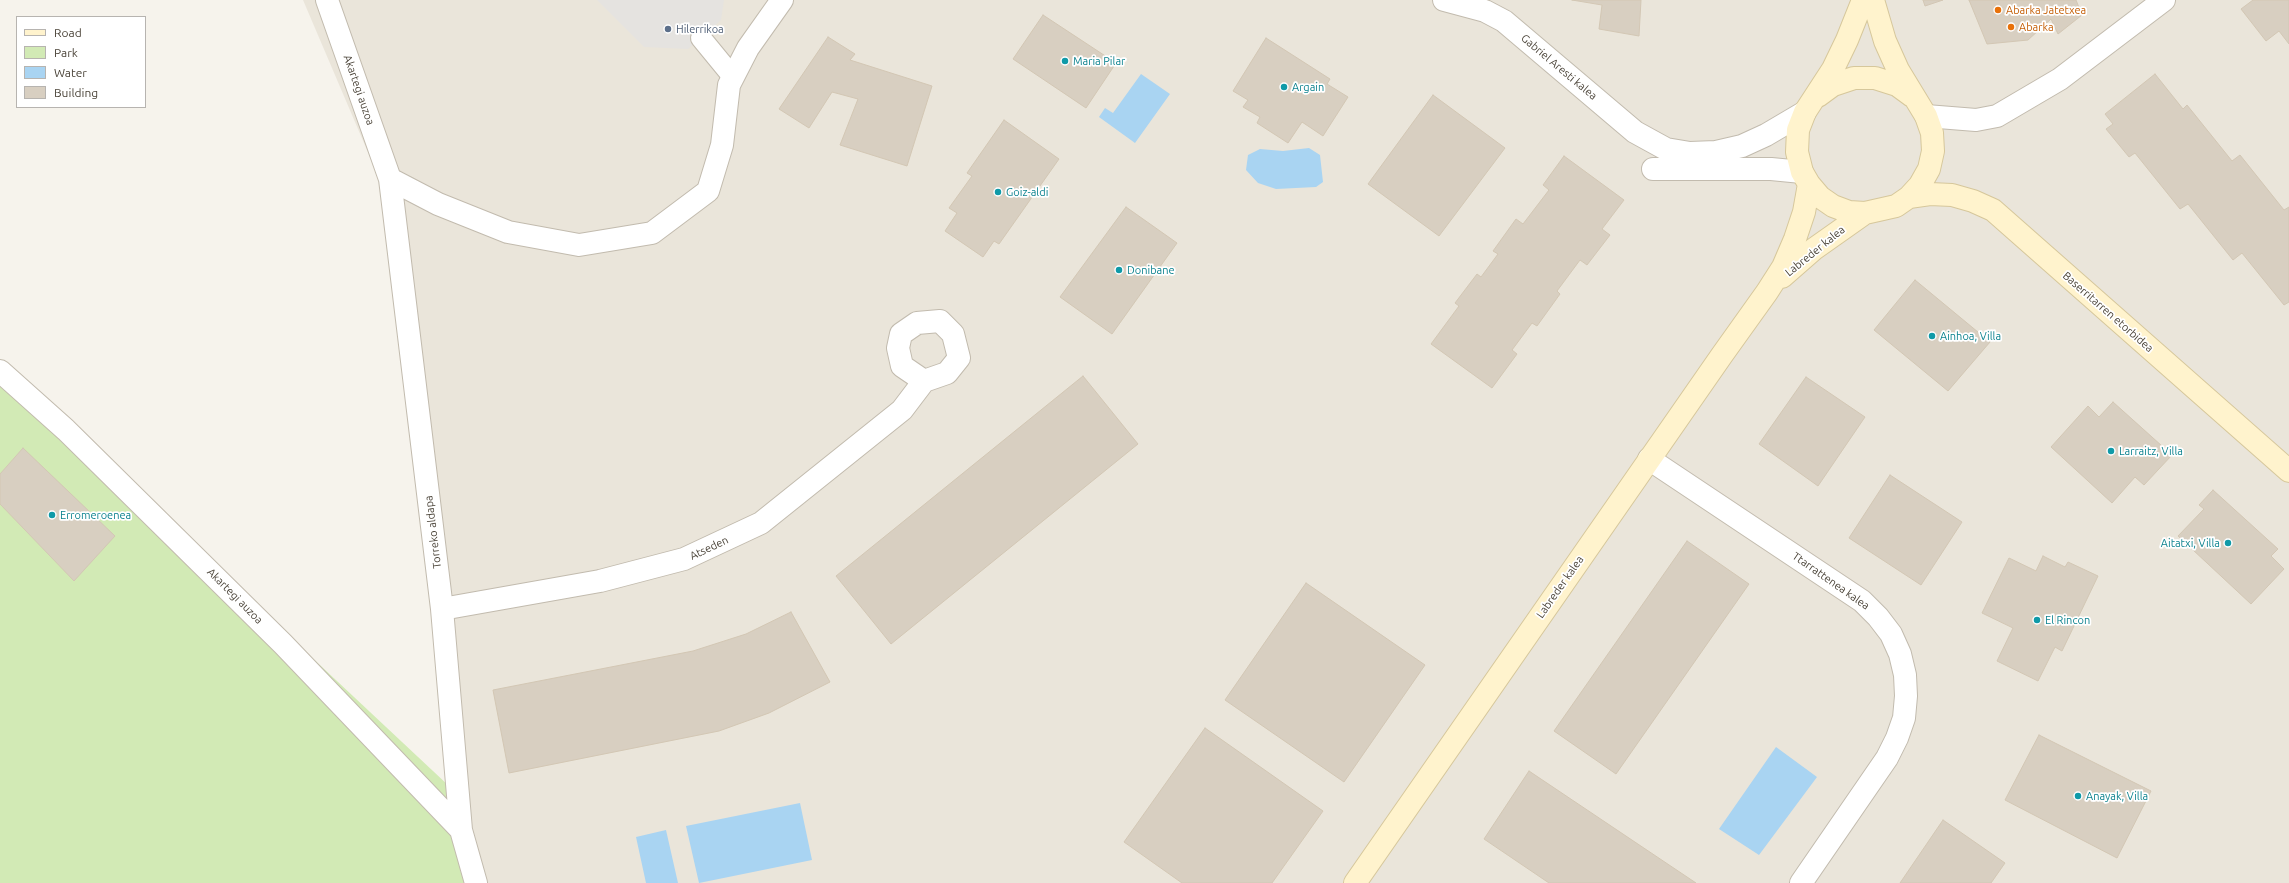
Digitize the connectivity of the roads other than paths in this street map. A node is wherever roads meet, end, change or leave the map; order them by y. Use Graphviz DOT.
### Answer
graph roads {
  1 [pos="327,0"];
  2 [pos="782,0"];
  3 [pos="1444,0"];
  4 [pos="1863,0"];
  5 [pos="1873,0"];
  6 [pos="2164,0"];
  7 [pos="701,38"];
  8 [pos="733,77"];
  9 [pos="1914,98"];
  10 [pos="1811,104"];
  11 [pos="1926,116"];
  12 [pos="1666,149"];
  13 [pos="1805,178"];
  14 [pos="390,179"];
  15 [pos="1909,197"];
  16 [pos="1865,213"];
  17 [pos="1767,292"];
  18 [pos="0,371"];
  19 [pos="924,381"];
  20 [pos="1649,459"];
  21 [pos="2289,471"];
  22 [pos="442,608"];
  23 [pos="461,830"];
  24 [pos="476,883"];
  25 [pos="1355,883"];
  26 [pos="1801,883"];
  1 -- 14 [label="street, Akartegi auzoa"];
  2 -- 8 [label="street"];
  3 -- 12 [label="street, Gabriel Aresti kalea"];
  4 -- 10 [label="street, Baserritarren etorbidea"];
  5 -- 9 [label="street, Baserritarren etorbidea"];
  6 -- 11 [label="street"];
  7 -- 8 [label="lane"];
  8 -- 14 [label="street"];
  9 -- 10 [label="street, Baserritarren etorbidea"];
  9 -- 11 [label="street, Baserritarren etorbidea"];
  10 -- 12 [label="street, Gabriel Aresti kalea"];
  10 -- 13 [label="street, Baserritarren etorbidea"];
  11 -- 15 [label="street, Baserritarren etorbidea"];
  12 -- 13 [label="street"];
  13 -- 16 [label="street, Baserritarren etorbidea"];
  13 -- 17 [label="street, Labreder kalea"];
  14 -- 22 [label="street, Torreko aldapa"];
  15 -- 16 [label="street, Baserritarren etorbidea"];
  15 -- 21 [label="street, Baserritarren etorbidea"];
  16 -- 17 [label="street, Labreder kalea"];
  17 -- 20 [label="street, Labreder kalea"];
  18 -- 23 [label="street, Akartegi auzoa"];
  19 -- 22 [label="street, Atseden"];
  20 -- 25 [label="street, Labreder kalea"];
  20 -- 26 [label="street, Ttarrattenea kalea"];
  22 -- 23 [label="street, Torreko aldapa"];
  23 -- 24 [label="street, Torreko aldapa"];
}
